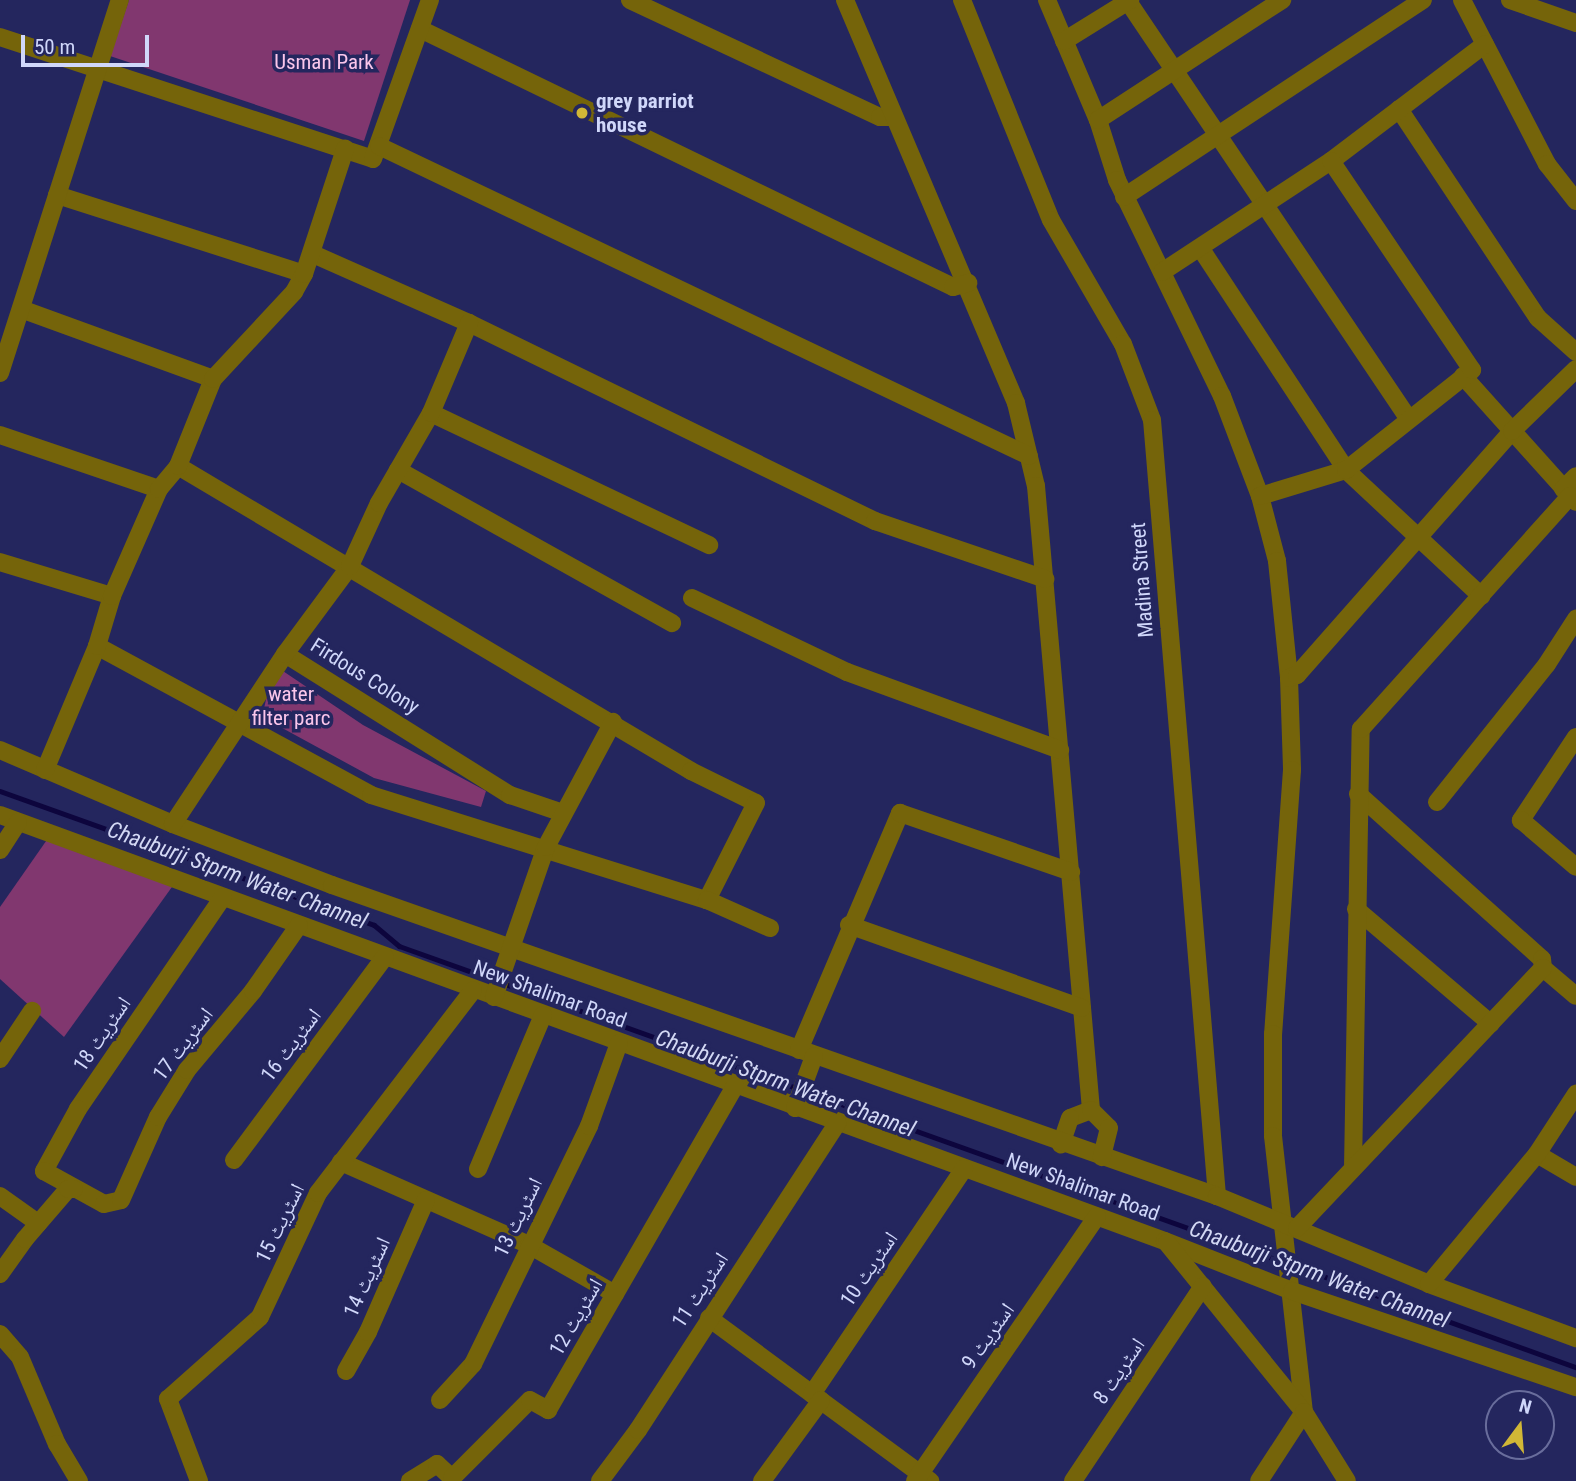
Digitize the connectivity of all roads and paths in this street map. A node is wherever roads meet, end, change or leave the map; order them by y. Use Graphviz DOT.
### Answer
graph roads {
  1 [pos="120,0"];
  2 [pos="430,0"];
  3 [pos="630,0"];
  4 [pos="845,0"];
  5 [pos="962,0"];
  6 [pos="1047,0"];
  7 [pos="1128,0"];
  8 [pos="1282,0"];
  9 [pos="1423,0"];
  10 [pos="1462,0"];
  11 [pos="1510,0"];
  12 [pos="1576,23"];
  13 [pos="420,29"];
  14 [pos="0,37"];
  15 [pos="1064,41"];
  16 [pos="1485,44"];
  17 [pos="98,70"];
  18 [pos="1174,71"];
  19 [pos="1399,108"];
  20 [pos="893,117"];
  21 [pos="1098,120"];
  22 [pos="1218,137"];
  23 [pos="379,146"];
  24 [pos="345,149"];
  25 [pos="1332,161"];
  26 [pos="57,195"];
  27 [pos="1124,197"];
  28 [pos="1576,201"];
  29 [pos="1264,206"];
  30 [pos="1201,249"];
  31 [pos="313,254"];
  32 [pos="1162,272"];
  33 [pos="304,274"];
  34 [pos="968,283"];
  35 [pos="21,309"];
  36 [pos="469,323"];
  37 [pos="1576,352"];
  38 [pos="1576,369"];
  39 [pos="0,373"];
  40 [pos="1463,376"];
  41 [pos="213,379"];
  42 [pos="431,413"];
  43 [pos="1408,418"];
  44 [pos="1512,431"];
  45 [pos="0,435"];
  46 [pos="1029,456"];
  47 [pos="177,466"];
  48 [pos="398,470"];
  49 [pos="1346,470"];
  50 [pos="159,489"];
  51 [pos="1571,491"];
  52 [pos="1260,496"];
  53 [pos="1420,539"];
  54 [pos="709,545"];
  55 [pos="0,562"];
  56 [pos="350,566"];
  57 [pos="1045,579"];
  58 [pos="112,596"];
  59 [pos="1481,596"];
  60 [pos="692,598"];
  61 [pos="1576,619"];
  62 [pos="672,623"];
  63 [pos="97,646"];
  64 [pos="285,654"];
  65 [pos="1289,678"];
  66 [pos="613,722"];
  67 [pos="237,726"];
  68 [pos="1576,737"];
  69 [pos="0,750"];
  70 [pos="1060,750"];
  71 [pos="46,770"];
  72 [pos="1358,794"];
  73 [pos="1437,802"];
  74 [pos="563,813"];
  75 [pos="0,816"];
  76 [pos="18,822"];
  77 [pos="173,824"];
  78 [pos="546,847"];
  79 [pos="0,850"];
  80 [pos="1576,867"];
  81 [pos="1071,872"];
  82 [pos="223,897"];
  83 [pos="707,900"];
  84 [pos="1356,909"];
  85 [pos="299,925"];
  86 [pos="849,925"];
  87 [pos="770,928"];
  88 [pos="510,951"];
  89 [pos="385,957"];
  90 [pos="1543,968"];
  91 [pos="473,990"];
  92 [pos="496,992"];
  93 [pos="1576,996"];
  94 [pos="1082,1008"];
  95 [pos="32,1011"];
  96 [pos="543,1016"];
  97 [pos="1491,1024"];
  98 [pos="619,1043"];
  99 [pos="807,1058"];
  100 [pos="0,1059"];
  101 [pos="735,1086"];
  102 [pos="1576,1094"];
  103 [pos="797,1103"];
  104 [pos="1091,1111"];
  105 [pos="837,1123"];
  106 [pos="1061,1144"];
  107 [pos="1537,1154"];
  108 [pos="1102,1157"];
  109 [pos="234,1160"];
  110 [pos="341,1162"];
  111 [pos="1353,1168"];
  112 [pos="478,1169"];
  113 [pos="964,1169"];
  114 [pos="1576,1177"];
  115 [pos="74,1189"];
  116 [pos="0,1196"];
  117 [pos="1217,1196"];
  118 [pos="426,1200"];
  119 [pos="1097,1216"];
  120 [pos="38,1223"];
  121 [pos="1288,1229"];
  122 [pos="1165,1241"];
  123 [pos="529,1245"];
  124 [pos="0,1274"];
  125 [pos="1291,1284"];
  126 [pos="1429,1284"];
  127 [pos="1203,1286"];
  128 [pos="615,1294"];
  129 [pos="709,1318"];
  130 [pos="0,1334"];
  131 [pos="1576,1338"];
  132 [pos="346,1371"];
  133 [pos="1576,1387"];
  134 [pos="817,1397"];
  135 [pos="440,1400"];
  136 [pos="1304,1412"];
  137 [pos="922,1478"];
  138 [pos="79,1481"];
  139 [pos="199,1481"];
  140 [pos="410,1481"];
  141 [pos="600,1481"];
  142 [pos="762,1481"];
  143 [pos="1073,1481"];
  144 [pos="1259,1481"];
  145 [pos="1348,1481"];
  1 -- 17 [label="street"];
  2 -- 13 [label="street"];
  3 -- 20 [label="street"];
  4 -- 20 [label="street"];
  5 -- 117 [label="street, Madina Street"];
  6 -- 15 [label="street"];
  7 -- 15 [label="street"];
  7 -- 18 [label="street"];
  8 -- 18 [label="street"];
  9 -- 22 [label="street"];
  10 -- 16 [label="street"];
  11 -- 12 [label="street"];
  13 -- 23 [label="street"];
  13 -- 34 [label="street"];
  14 -- 17 [label="street"];
  15 -- 21 [label="street"];
  16 -- 19 [label="street"];
  16 -- 28 [label="street"];
  17 -- 24 [label="street"];
  17 -- 26 [label="street"];
  18 -- 21 [label="street"];
  18 -- 22 [label="street"];
  19 -- 25 [label="street"];
  19 -- 37 [label="street"];
  20 -- 34 [label="street"];
  21 -- 27 [label="street"];
  22 -- 27 [label="street"];
  22 -- 29 [label="street"];
  23 -- 24 [label="street"];
  23 -- 46 [label="street"];
  24 -- 31 [label="street"];
  25 -- 29 [label="street"];
  25 -- 40 [label="street"];
  26 -- 33 [label="street"];
  26 -- 35 [label="street"];
  27 -- 32 [label="street"];
  29 -- 30 [label="street"];
  29 -- 43 [label="street"];
  30 -- 32 [label="street"];
  30 -- 49 [label="street"];
  31 -- 33 [label="street"];
  31 -- 36 [label="street"];
  32 -- 52 [label="street"];
  33 -- 41 [label="street"];
  34 -- 46 [label="street"];
  35 -- 39 [label="street"];
  35 -- 41 [label="street"];
  36 -- 42 [label="street"];
  36 -- 57 [label="street"];
  38 -- 44 [label="street"];
  40 -- 43 [label="street"];
  40 -- 44 [label="street"];
  41 -- 47 [label="street"];
  42 -- 48 [label="street"];
  42 -- 54 [label="street"];
  43 -- 49 [label="street"];
  44 -- 51 [label="street"];
  44 -- 53 [label="street"];
  45 -- 50 [label="street"];
  46 -- 57 [label="street"];
  47 -- 50 [label="street"];
  47 -- 56 [label="street"];
  48 -- 56 [label="street"];
  48 -- 62 [label="street"];
  49 -- 52 [label="street"];
  49 -- 53 [label="street"];
  50 -- 58 [label="street"];
  51 -- 59 [label="street"];
  52 -- 65 [label="street"];
  53 -- 59 [label="street"];
  53 -- 65 [label="street"];
  55 -- 58 [label="street"];
  56 -- 64 [label="street"];
  56 -- 66 [label="street"];
  57 -- 70 [label="street"];
  58 -- 63 [label="street"];
  59 -- 72 [label="street"];
  60 -- 70 [label="street"];
  61 -- 73 [label="street"];
  63 -- 67 [label="street"];
  63 -- 71 [label="street"];
  64 -- 67 [label="street, Firdous Colony"];
  64 -- 74 [label="street, Firdous Colony"];
  65 -- 121 [label="street"];
  66 -- 74 [label="street"];
  66 -- 83 [label="street"];
  67 -- 77 [label="street, Firdous Colony"];
  67 -- 78 [label="street"];
  68 -- 80 [label="street"];
  69 -- 71 [label="street"];
  70 -- 81 [label="street"];
  71 -- 77 [label="street"];
  72 -- 84 [label="street"];
  72 -- 90 [label="street"];
  74 -- 78 [label="street"];
  75 -- 76 [label="street, New Shalimar Road"];
  76 -- 79 [label="street"];
  76 -- 82 [label="street, New Shalimar Road"];
  77 -- 88 [label="street"];
  78 -- 83 [label="street"];
  78 -- 88 [label="street"];
  81 -- 86 [label="street"];
  81 -- 94 [label="street"];
  82 -- 85 [label="street, New Shalimar Road"];
  82 -- 115 [label="street, اسٹریٹ 18"];
  83 -- 87 [label="street"];
  84 -- 97 [label="street"];
  84 -- 111 [label="street"];
  85 -- 89 [label="street, New Shalimar Road"];
  85 -- 115 [label="street, اسٹریٹ 17"];
  86 -- 94 [label="street"];
  86 -- 99 [label="street"];
  88 -- 92 [label="street"];
  88 -- 99 [label="street"];
  89 -- 91 [label="street, New Shalimar Road"];
  89 -- 109 [label="street, اسٹریٹ 16"];
  90 -- 93 [label="street"];
  90 -- 97 [label="street"];
  91 -- 92 [label="street, New Shalimar Road"];
  91 -- 110 [label="street, اسٹریٹ 15"];
  92 -- 96 [label="street, New Shalimar Road"];
  94 -- 104 [label="street"];
  95 -- 100 [label="street"];
  96 -- 98 [label="street, New Shalimar Road"];
  96 -- 112 [label="street"];
  97 -- 111 [label="street"];
  98 -- 101 [label="street, New Shalimar Road"];
  98 -- 123 [label="street, اسٹریٹ 13"];
  99 -- 103 [label="street"];
  99 -- 106 [label="street"];
  101 -- 103 [label="street, New Shalimar Road"];
  101 -- 128 [label="street, اسٹریٹ 12"];
  102 -- 107 [label="street"];
  103 -- 105 [label="street, New Shalimar Road"];
  104 -- 106 [label="street"];
  104 -- 108 [label="street"];
  105 -- 113 [label="street, New Shalimar Road"];
  105 -- 129 [label="street, اسٹریٹ 11"];
  106 -- 108 [label="street"];
  107 -- 114 [label="street"];
  107 -- 126 [label="street"];
  108 -- 117 [label="street"];
  110 -- 118 [label="street"];
  110 -- 139 [label="street, اسٹریٹ 15"];
  111 -- 121 [label="street"];
  113 -- 119 [label="street, New Shalimar Road"];
  113 -- 134 [label="street, اسٹریٹ 10"];
  115 -- 120 [label="street"];
  116 -- 120 [label="street"];
  117 -- 121 [label="street"];
  118 -- 123 [label="street"];
  118 -- 132 [label="street, اسٹریٹ 14"];
  119 -- 122 [label="street, New Shalimar Road"];
  119 -- 137 [label="street, اسٹریٹ 9"];
  120 -- 124 [label="street"];
  121 -- 125 [label="street"];
  121 -- 126 [label="street"];
  122 -- 125 [label="street, New Shalimar Road"];
  122 -- 127 [label="street, New Shalimar Road"];
  123 -- 128 [label="street"];
  123 -- 135 [label="street, اسٹریٹ 13"];
  125 -- 133 [label="street, New Shalimar Road"];
  125 -- 136 [label="street"];
  126 -- 131 [label="street"];
  127 -- 136 [label="street, New Shalimar Road"];
  127 -- 143 [label="street, اسٹریٹ 8"];
  128 -- 140 [label="street, اسٹریٹ 12"];
  129 -- 134 [label="street"];
  129 -- 141 [label="street, اسٹریٹ 11"];
  130 -- 138 [label="street"];
  134 -- 137 [label="street"];
  134 -- 142 [label="street, اسٹریٹ 10"];
  136 -- 144 [label="street"];
  136 -- 145 [label="street, New Shalimar Road"];
}
